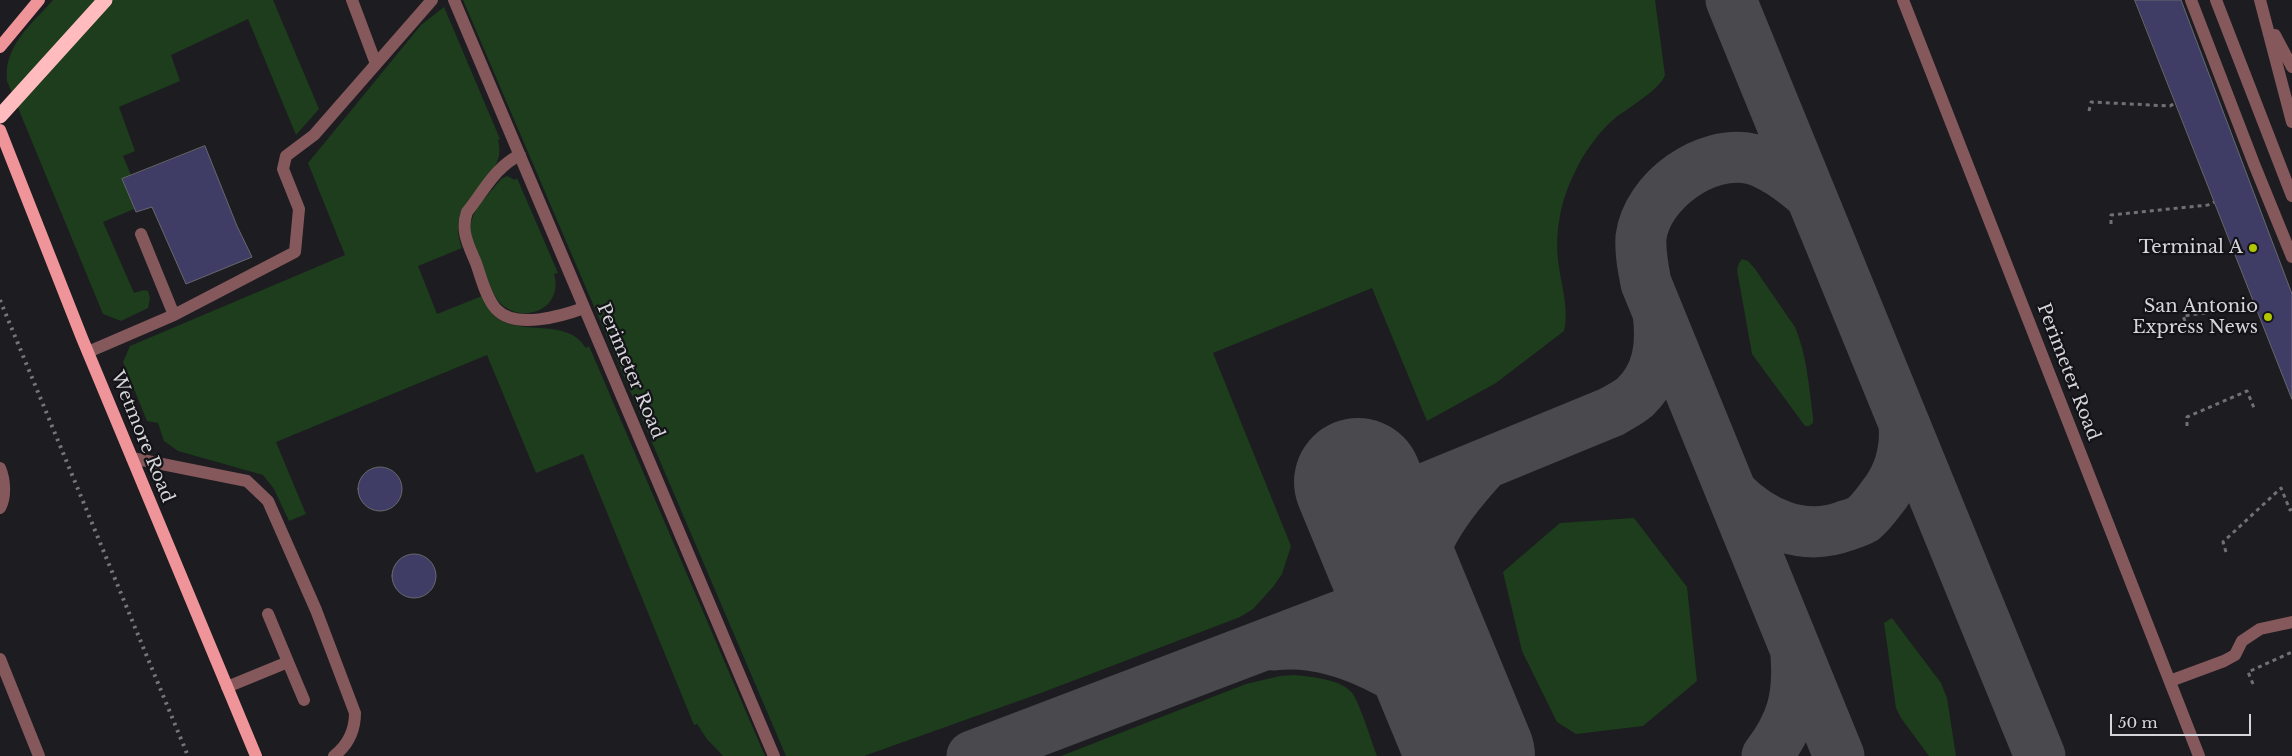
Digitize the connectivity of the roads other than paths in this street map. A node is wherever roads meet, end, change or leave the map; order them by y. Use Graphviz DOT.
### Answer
graph roads {
  1 [pos="39,0"];
  2 [pos="105,0"];
  3 [pos="352,0"];
  4 [pos="432,0"];
  5 [pos="454,0"];
  6 [pos="1903,0"];
  7 [pos="2191,0"];
  8 [pos="2216,0"];
  9 [pos="2260,0"];
  10 [pos="2266,18"];
  11 [pos="0,46"];
  12 [pos="376,64"];
  13 [pos="2292,67"];
  14 [pos="0,116"];
  15 [pos="2292,122"];
  16 [pos="0,130"];
  17 [pos="520,155"];
  18 [pos="2292,196"];
  19 [pos="141,234"];
  20 [pos="2292,257"];
  21 [pos="584,308"];
  22 [pos="174,315"];
  23 [pos="88,352"];
  24 [pos="132,458"];
  25 [pos="0,468"];
  26 [pos="2,506"];
  27 [pos="268,614"];
  28 [pos="2292,622"];
  29 [pos="0,658"];
  30 [pos="288,662"];
  31 [pos="2170,681"];
  32 [pos="227,687"];
  33 [pos="304,700"];
  34 [pos="40,756"];
  35 [pos="256,756"];
  36 [pos="334,756"];
  37 [pos="774,756"];
  38 [pos="2200,756"];
  1 -- 11 [label="main road"];
  2 -- 14 [label="highway"];
  3 -- 12 [label="street"];
  4 -- 12 [label="street"];
  5 -- 17 [label="street, Perimeter Road"];
  6 -- 31 [label="street, Perimeter Road"];
  7 -- 20 [label="street"];
  8 -- 18 [label="street"];
  9 -- 10 [label="street"];
  10 -- 13 [label="street"];
  10 -- 15 [label="street"];
  12 -- 22 [label="street"];
  16 -- 23 [label="main road, Wetmore Road"];
  17 -- 21 [label="street, Perimeter Road"];
  17 -- 21 [label="street"];
  19 -- 22 [label="street"];
  21 -- 37 [label="street, Perimeter Road"];
  22 -- 23 [label="street"];
  23 -- 24 [label="main road, Wetmore Road"];
  24 -- 32 [label="main road, Wetmore Road"];
  24 -- 36 [label="street"];
  25 -- 26 [label="street"];
  27 -- 30 [label="street"];
  28 -- 31 [label="street"];
  29 -- 34 [label="street"];
  30 -- 32 [label="street"];
  30 -- 33 [label="street"];
  31 -- 38 [label="street, Perimeter Road"];
  32 -- 35 [label="main road, Wetmore Road"];
}
